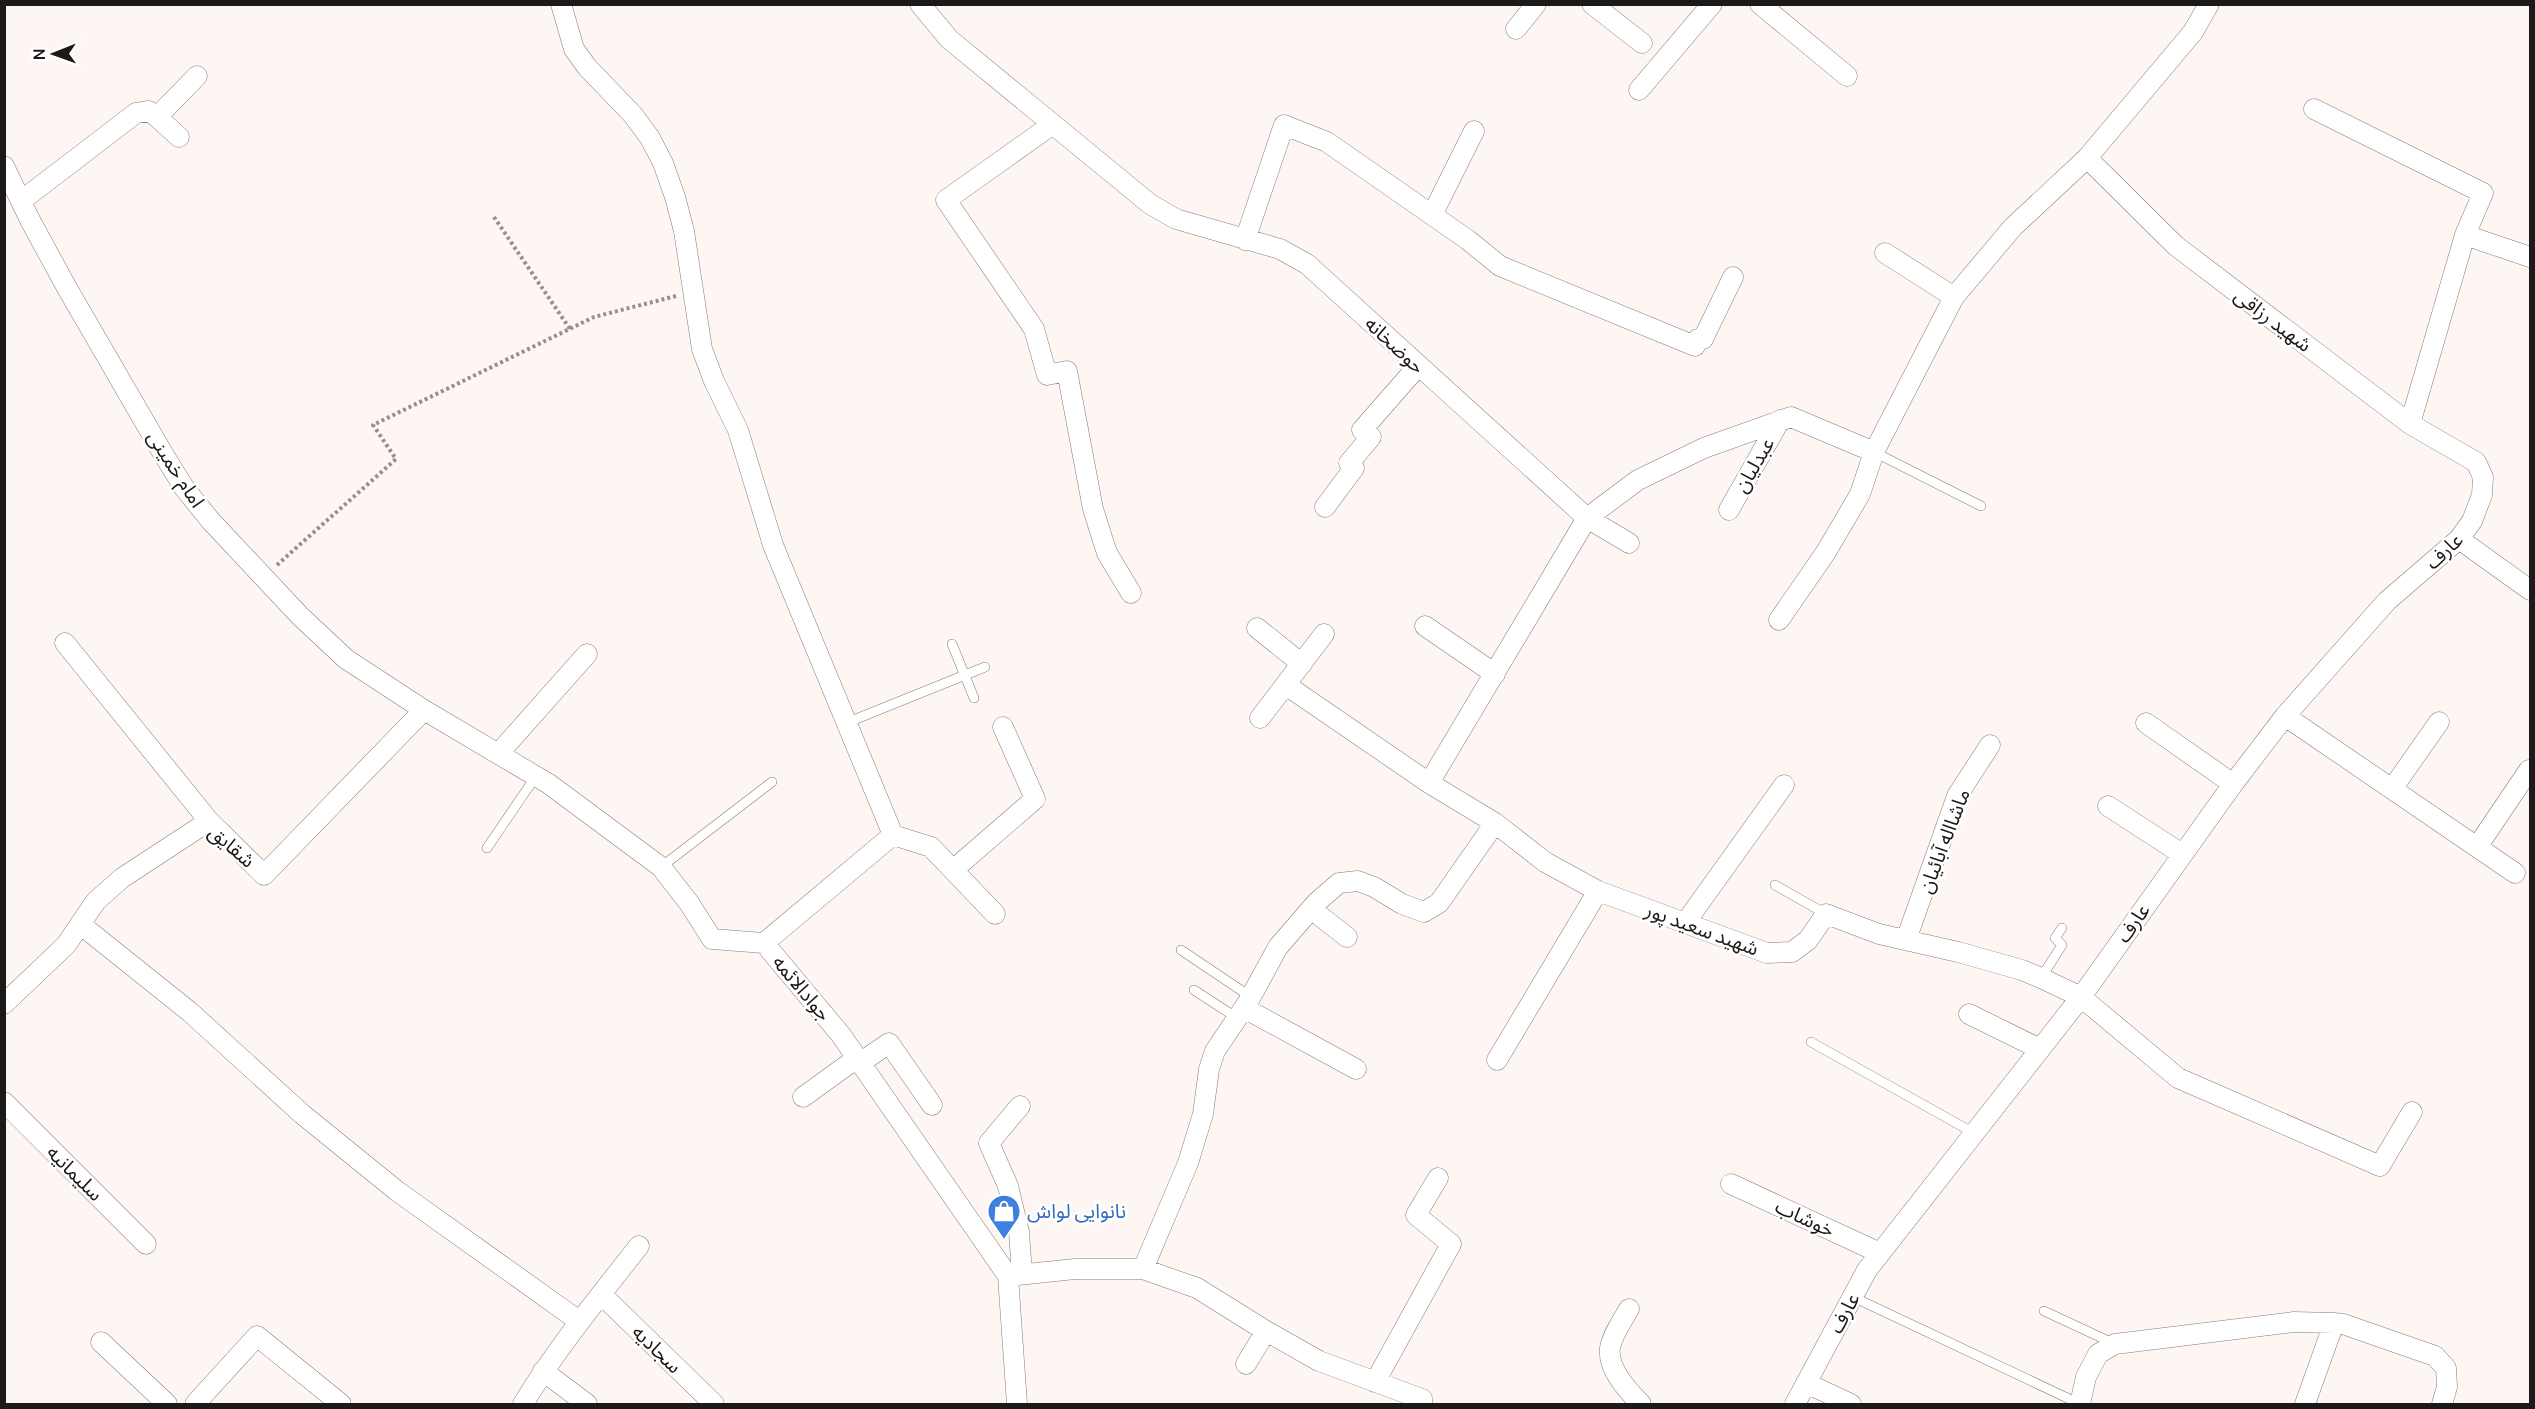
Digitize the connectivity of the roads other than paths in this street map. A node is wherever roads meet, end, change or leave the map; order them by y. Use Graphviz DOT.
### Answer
graph roads {
  1 [pos="561,4"];
  2 [pos="920,4"];
  3 [pos="1536,4"];
  4 [pos="1592,4"];
  5 [pos="1712,4"];
  6 [pos="1760,4"];
  7 [pos="2209,4"];
  8 [pos="1516,29"];
  9 [pos="1642,43"];
  10 [pos="197,76"];
  11 [pos="1847,76"];
  12 [pos="1639,90"];
  13 [pos="2314,109"];
  14 [pos="157,117"];
  15 [pos="1053,124"];
  16 [pos="1474,131"];
  17 [pos="179,137"];
  18 [pos="2087,158"];
  19 [pos="4,166"];
  20 [pos="21,201"];
  21 [pos="1432,215"];
  22 [pos="2465,235"];
  23 [pos="1245,240"];
  24 [pos="1885,253"];
  25 [pos="2530,257"];
  26 [pos="1733,276"];
  27 [pos="1954,297"];
  28 [pos="1418,366"];
  29 [pos="1780,420"];
  30 [pos="2410,424"];
  31 [pos="1874,452"];
  32 [pos="2476,462"];
  33 [pos="1981,506"];
  34 [pos="1325,507"];
  35 [pos="1729,510"];
  36 [pos="1587,518"];
  37 [pos="2459,539"];
  38 [pos="1629,543"];
  39 [pos="2530,590"];
  40 [pos="1131,593"];
  41 [pos="1779,620"];
  42 [pos="1425,626"];
  43 [pos="1257,628"];
  44 [pos="1324,634"];
  45 [pos="65,643"];
  46 [pos="952,644"];
  47 [pos="587,654"];
  48 [pos="1302,664"];
  49 [pos="985,667"];
  50 [pos="1495,674"];
  51 [pos="964,675"];
  52 [pos="1286,685"];
  53 [pos="974,698"];
  54 [pos="424,710"];
  55 [pos="2285,716"];
  56 [pos="1260,718"];
  57 [pos="2439,722"];
  58 [pos="846,723"];
  59 [pos="2146,723"];
  60 [pos="1003,726"];
  61 [pos="1990,745"];
  62 [pos="499,753"];
  63 [pos="2529,770"];
  64 [pos="537,776"];
  65 [pos="772,782"];
  66 [pos="1429,783"];
  67 [pos="2234,784"];
  68 [pos="1784,785"];
  69 [pos="2392,789"];
  70 [pos="2108,806"];
  71 [pos="209,821"];
  72 [pos="1495,823"];
  73 [pos="893,835"];
  74 [pos="2477,847"];
  75 [pos="487,848"];
  76 [pos="2182,855"];
  77 [pos="661,867"];
  78 [pos="953,870"];
  79 [pos="2515,873"];
  80 [pos="1775,885"];
  81 [pos="1598,891"];
  82 [pos="1311,909"];
  83 [pos="995,914"];
  84 [pos="1826,914"];
  85 [pos="1685,923"];
  86 [pos="80,924"];
  87 [pos="2062,928"];
  88 [pos="1347,937"];
  89 [pos="1906,940"];
  90 [pos="764,943"];
  91 [pos="1181,950"];
  92 [pos="2041,978"];
  93 [pos="1194,990"];
  94 [pos="8,993"];
  95 [pos="2081,997"];
  96 [pos="1244,1007"];
  97 [pos="1968,1014"];
  98 [pos="1811,1042"];
  99 [pos="2040,1048"];
  100 [pos="859,1060"];
  101 [pos="1497,1060"];
  102 [pos="1356,1070"];
  103 [pos="803,1097"];
  104 [pos="4,1102"];
  105 [pos="932,1104"];
  106 [pos="1020,1106"];
  107 [pos="2412,1112"];
  108 [pos="1974,1133"];
  109 [pos="1438,1178"];
  110 [pos="1731,1184"];
  111 [pos="146,1244"];
  112 [pos="639,1246"];
  113 [pos="1880,1253"];
  114 [pos="1143,1269"];
  115 [pos="1015,1275"];
  116 [pos="601,1294"];
  117 [pos="1853,1297"];
  118 [pos="1629,1309"];
  119 [pos="2044,1311"];
  120 [pos="579,1321"];
  121 [pos="2334,1323"];
  122 [pos="1266,1331"];
  123 [pos="100,1342"];
  124 [pos="2115,1344"];
  125 [pos="1246,1364"];
  126 [pos="543,1371"];
  127 [pos="1375,1382"];
  128 [pos="1806,1383"];
  129 [pos="167,1404"];
  130 [pos="195,1404"];
  131 [pos="341,1404"];
  132 [pos="523,1404"];
  133 [pos="587,1404"];
  134 [pos="714,1404"];
  135 [pos="1017,1404"];
  136 [pos="1422,1404"];
  137 [pos="1641,1404"];
  138 [pos="1795,1404"];
  139 [pos="1851,1404"];
  140 [pos="2080,1404"];
  141 [pos="2305,1404"];
  142 [pos="2442,1404"];
  1 -- 58 [label="street"];
  2 -- 15 [label="street, حوضخانه"];
  3 -- 8 [label="street"];
  4 -- 9 [label="street"];
  5 -- 12 [label="street"];
  6 -- 11 [label="street"];
  7 -- 18 [label="street"];
  10 -- 14 [label="street"];
  13 -- 22 [label="street"];
  14 -- 17 [label="street"];
  14 -- 20 [label="street"];
  15 -- 23 [label="street, حوضخانه"];
  15 -- 40 [label="street"];
  16 -- 21 [label="street"];
  18 -- 27 [label="street"];
  18 -- 30 [label="street, شهید رزاقی"];
  19 -- 20 [label="street, امام خمینی"];
  20 -- 54 [label="street, امام خمینی"];
  21 -- 23 [label="street"];
  21 -- 26 [label="street"];
  22 -- 25 [label="street"];
  22 -- 30 [label="street"];
  23 -- 28 [label="street, حوضخانه"];
  24 -- 27 [label="street"];
  27 -- 31 [label="street"];
  28 -- 34 [label="street"];
  28 -- 36 [label="street, حوضخانه"];
  29 -- 31 [label="street"];
  29 -- 35 [label="street, عبدلیان"];
  29 -- 36 [label="street"];
  30 -- 32 [label="street, شهید رزاقی"];
  31 -- 33 [label="lane"];
  31 -- 41 [label="street"];
  32 -- 37 [label="street, عارف"];
  36 -- 38 [label="street, حوضخانه"];
  36 -- 50 [label="street"];
  37 -- 39 [label="street"];
  37 -- 55 [label="street, عارف"];
  42 -- 50 [label="street"];
  43 -- 48 [label="street"];
  44 -- 48 [label="street"];
  45 -- 71 [label="street"];
  46 -- 51 [label="lane"];
  47 -- 62 [label="street"];
  48 -- 52 [label="street"];
  49 -- 51 [label="lane"];
  50 -- 66 [label="street"];
  51 -- 53 [label="lane"];
  51 -- 58 [label="lane"];
  52 -- 56 [label="street"];
  52 -- 66 [label="street, شهید سعید پور"];
  54 -- 62 [label="street, جوادالائمه"];
  54 -- 71 [label="street, شقایق"];
  55 -- 67 [label="street, عارف"];
  55 -- 69 [label="street"];
  57 -- 69 [label="street"];
  58 -- 73 [label="street"];
  59 -- 67 [label="street"];
  60 -- 78 [label="street"];
  61 -- 89 [label="street, ماشااله آبائیان"];
  62 -- 64 [label="street, جوادالائمه"];
  63 -- 74 [label="street"];
  64 -- 75 [label="lane"];
  64 -- 77 [label="street, جوادالائمه"];
  65 -- 77 [label="lane"];
  66 -- 72 [label="street, شهید سعید پور"];
  67 -- 76 [label="street, عارف"];
  68 -- 85 [label="street"];
  69 -- 74 [label="street"];
  70 -- 76 [label="street"];
  71 -- 86 [label="street, شقایق"];
  72 -- 81 [label="street, شهید سعید پور"];
  72 -- 82 [label="street"];
  73 -- 78 [label="street"];
  73 -- 90 [label="street"];
  74 -- 79 [label="street"];
  76 -- 95 [label="street, عارف"];
  77 -- 90 [label="street, جوادالائمه"];
  78 -- 83 [label="street"];
  80 -- 84 [label="lane"];
  81 -- 85 [label="street, شهید سعید پور"];
  81 -- 101 [label="street"];
  82 -- 88 [label="street"];
  82 -- 96 [label="street"];
  84 -- 85 [label="street, شهید سعید پور"];
  84 -- 89 [label="street"];
  86 -- 94 [label="street, شقایق"];
  86 -- 120 [label="street"];
  87 -- 92 [label="lane"];
  89 -- 92 [label="street"];
  90 -- 100 [label="street, جوادالائمه"];
  91 -- 96 [label="lane"];
  92 -- 95 [label="street"];
  93 -- 96 [label="lane"];
  95 -- 99 [label="street, عارف"];
  95 -- 107 [label="street"];
  96 -- 102 [label="street"];
  96 -- 114 [label="street"];
  97 -- 99 [label="street"];
  98 -- 108 [label="lane"];
  99 -- 108 [label="street, عارف"];
  100 -- 103 [label="street"];
  100 -- 105 [label="street"];
  100 -- 115 [label="street, جوادالائمه"];
  104 -- 111 [label="street, سلیمانیه"];
  106 -- 115 [label="street"];
  108 -- 113 [label="street, عارف"];
  109 -- 127 [label="street"];
  110 -- 113 [label="street, خوشاب"];
  112 -- 116 [label="street"];
  113 -- 117 [label="street, عارف"];
  114 -- 115 [label="street"];
  114 -- 122 [label="street"];
  115 -- 135 [label="street"];
  116 -- 120 [label="street"];
  116 -- 134 [label="street, سجادیه"];
  117 -- 128 [label="street, عارف"];
  117 -- 140 [label="lane"];
  118 -- 137 [label="street"];
  119 -- 124 [label="lane"];
  120 -- 126 [label="street"];
  121 -- 124 [label="street"];
  121 -- 141 [label="street"];
  121 -- 142 [label="street"];
  122 -- 125 [label="street"];
  122 -- 127 [label="street"];
  123 -- 129 [label="street"];
  124 -- 140 [label="street"];
  126 -- 132 [label="street"];
  126 -- 133 [label="street"];
  127 -- 136 [label="street"];
  128 -- 138 [label="street, عارف"];
  128 -- 139 [label="street"];
  130 -- 131 [label="street"];
}
